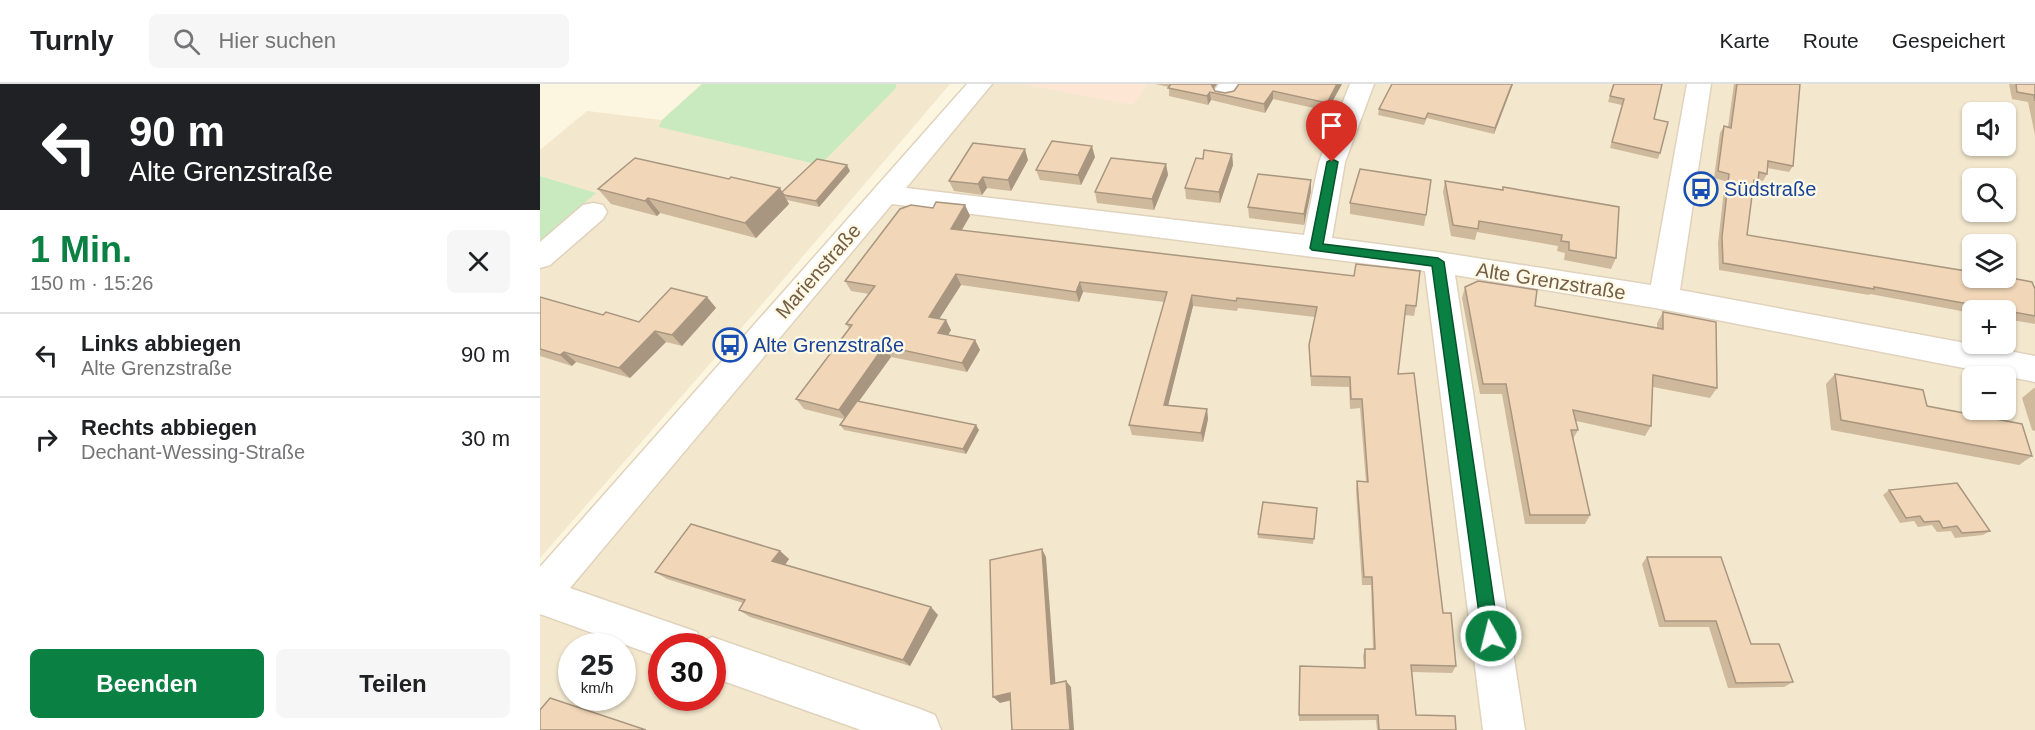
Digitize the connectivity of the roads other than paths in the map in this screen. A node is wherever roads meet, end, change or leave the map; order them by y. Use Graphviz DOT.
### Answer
graph roads {
  1 [pos="980,84"];
  2 [pos="1362,84"];
  3 [pos="1699,84"];
  4 [pos="884,194"];
  5 [pos="593,212"];
  6 [pos="1316,248"];
  7 [pos="540,258"];
  8 [pos="1438,262"];
  9 [pos="1664,299"];
  10 [pos="2035,369"];
  11 [pos="540,596"];
  12 [pos="648,634"];
  13 [pos="726,662"];
  14 [pos="920,730"];
  15 [pos="1504,730"];
  1 -- 4 [label="street, Marienstraße"];
  2 -- 6 [label="street"];
  3 -- 9 [label="street"];
  4 -- 6 [label="street, Alte Grenzstraße"];
  4 -- 11 [label="street, Marienstraße"];
  5 -- 7 [label="street"];
  6 -- 8 [label="street, Alte Grenzstraße"];
  8 -- 9 [label="street, Alte Grenzstraße"];
  8 -- 15 [label="street"];
  9 -- 10 [label="street, Alte Grenzstraße"];
  11 -- 12 [label="street"];
  13 -- 14 [label="street"];
}
